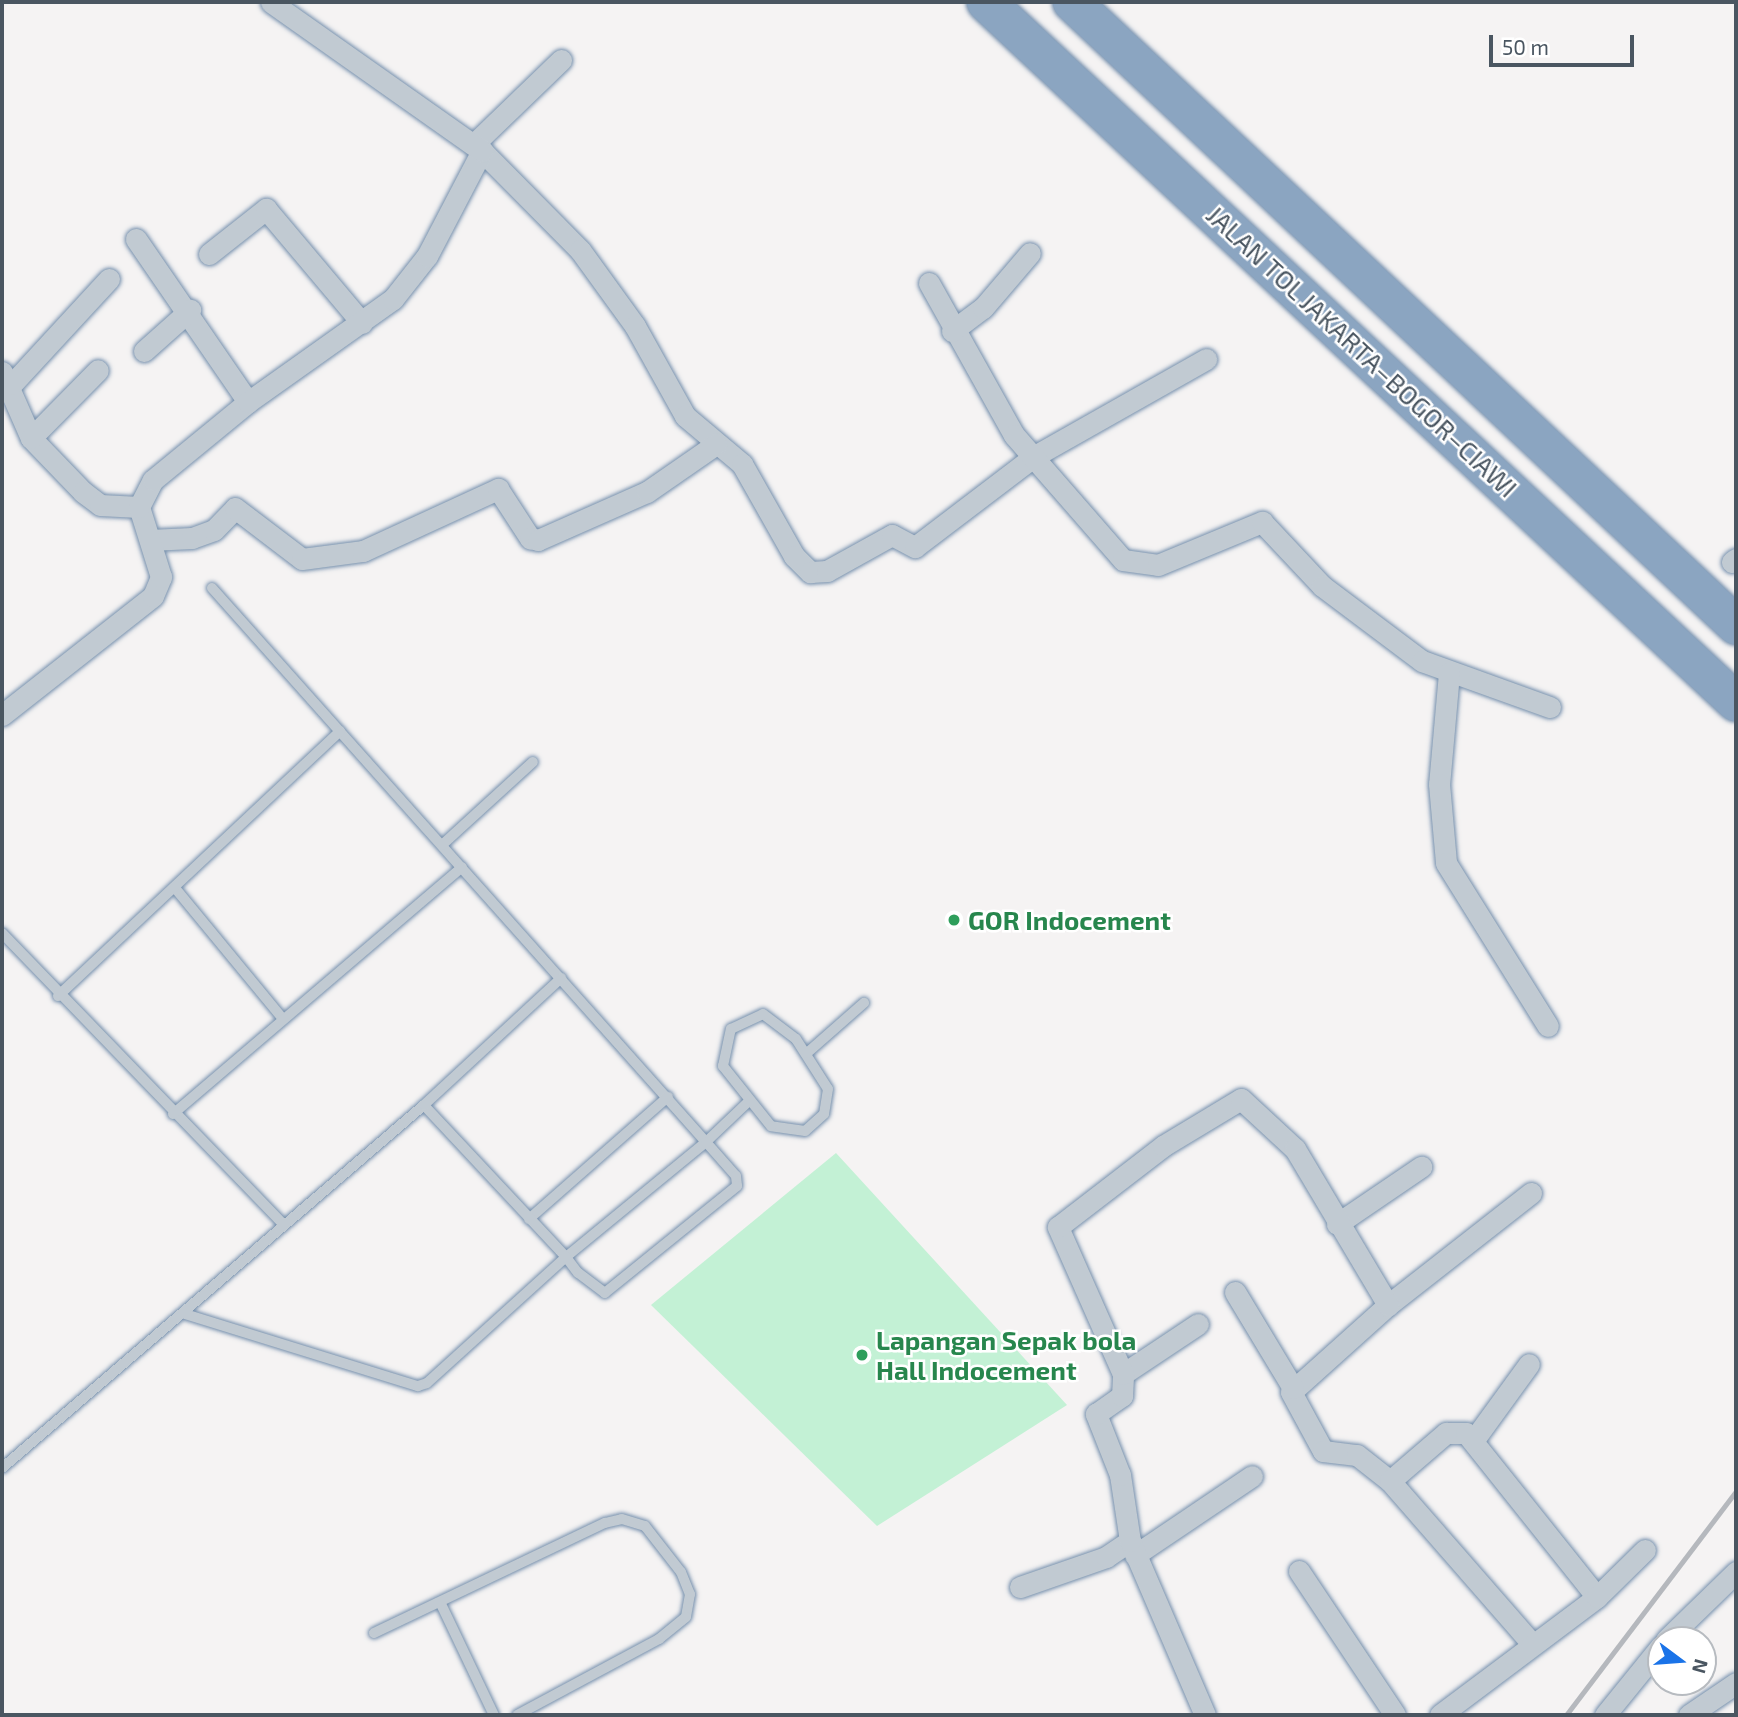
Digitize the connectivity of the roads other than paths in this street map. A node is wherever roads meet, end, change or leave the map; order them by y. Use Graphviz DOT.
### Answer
graph roads {
  1 [pos="986,2"];
  2 [pos="1072,2"];
  3 [pos="280,4"];
  4 [pos="561,60"];
  5 [pos="478,147"];
  6 [pos="136,239"];
  7 [pos="1030,253"];
  8 [pos="209,254"];
  9 [pos="109,279"];
  10 [pos="929,283"];
  11 [pos="190,310"];
  12 [pos="362,323"];
  13 [pos="952,331"];
  14 [pos="144,351"];
  15 [pos="1206,359"];
  16 [pos="98,370"];
  17 [pos="7,378"];
  18 [pos="248,402"];
  19 [pos="31,438"];
  20 [pos="716,444"];
  21 [pos="1032,457"];
  22 [pos="139,507"];
  23 [pos="149,540"];
  24 [pos="212,588"];
  25 [pos="1736,625"];
  26 [pos="1449,673"];
  27 [pos="1736,702"];
  28 [pos="5,705"];
  29 [pos="1550,707"];
  30 [pos="340,731"];
  31 [pos="533,762"];
  32 [pos="442,845"];
  33 [pos="462,867"];
  34 [pos="175,888"];
  35 [pos="2,933"];
  36 [pos="561,978"];
  37 [pos="58,996"];
  38 [pos="864,1003"];
  39 [pos="283,1019"];
  40 [pos="1548,1026"];
  41 [pos="807,1053"];
  42 [pos="668,1097"];
  43 [pos="748,1102"];
  44 [pos="424,1105"];
  45 [pos="173,1114"];
  46 [pos="706,1142"];
  47 [pos="1421,1167"];
  48 [pos="1531,1193"];
  49 [pos="529,1219"];
  50 [pos="1337,1224"];
  51 [pos="284,1225"];
  52 [pos="566,1257"];
  53 [pos="1235,1292"];
  54 [pos="1388,1305"];
  55 [pos="185,1314"];
  56 [pos="1198,1324"];
  57 [pos="1529,1364"];
  58 [pos="1123,1374"];
  59 [pos="1293,1388"];
  60 [pos="1473,1441"];
  61 [pos="2,1468"];
  62 [pos="1252,1476"];
  63 [pos="1390,1481"];
  64 [pos="1132,1548"];
  65 [pos="1644,1550"];
  66 [pos="1299,1571"];
  67 [pos="1736,1572"];
  68 [pos="1020,1587"];
  69 [pos="1597,1597"];
  70 [pos="441,1604"];
  71 [pos="1680,1626"];
  72 [pos="374,1633"];
  73 [pos="1532,1644"];
  74 [pos="1647,1663"];
  75 [pos="1736,1684"];
  76 [pos="1462,1708"];
  77 [pos="494,1715"];
  78 [pos="517,1715"];
  79 [pos="1205,1715"];
  80 [pos="1395,1715"];
  81 [pos="1440,1715"];
  82 [pos="1605,1715"];
  83 [pos="1689,1715"];
  1 -- 27 [label="highway, JALAN TOL JAKARTA–BOGOR–CIAWI"];
  2 -- 25 [label="highway"];
  3 -- 5 [label="street"];
  4 -- 5 [label="street"];
  5 -- 12 [label="street"];
  5 -- 20 [label="street"];
  6 -- 11 [label="street"];
  7 -- 13 [label="street"];
  8 -- 12 [label="street"];
  9 -- 17 [label="street"];
  10 -- 13 [label="street"];
  11 -- 14 [label="street"];
  11 -- 18 [label="street"];
  12 -- 18 [label="street"];
  13 -- 21 [label="street"];
  15 -- 21 [label="street"];
  16 -- 19 [label="street"];
  17 -- 19 [label="street"];
  18 -- 22 [label="street"];
  19 -- 22 [label="street"];
  20 -- 21 [label="street"];
  20 -- 23 [label="street"];
  21 -- 26 [label="street"];
  22 -- 23 [label="street"];
  23 -- 28 [label="street"];
  24 -- 30 [label="lane"];
  26 -- 29 [label="street"];
  26 -- 40 [label="street"];
  30 -- 32 [label="lane"];
  30 -- 34 [label="lane"];
  31 -- 32 [label="lane"];
  32 -- 33 [label="lane"];
  33 -- 36 [label="lane"];
  33 -- 39 [label="lane"];
  34 -- 37 [label="lane"];
  34 -- 39 [label="lane"];
  35 -- 37 [label="lane"];
  36 -- 42 [label="lane"];
  36 -- 44 [label="lane"];
  37 -- 45 [label="lane"];
  38 -- 41 [label="lane"];
  39 -- 45 [label="lane"];
  41 -- 43 [label="lane"];
  41 -- 43 [label="lane"];
  42 -- 46 [label="lane"];
  42 -- 49 [label="lane"];
  43 -- 46 [label="lane"];
  44 -- 49 [label="lane"];
  44 -- 51 [label="lane"];
  45 -- 51 [label="lane"];
  46 -- 52 [label="lane"];
  46 -- 52 [label="lane"];
  47 -- 50 [label="street"];
  48 -- 54 [label="street"];
  49 -- 52 [label="lane"];
  50 -- 54 [label="street"];
  50 -- 58 [label="street"];
  51 -- 55 [label="lane"];
  52 -- 55 [label="lane"];
  53 -- 59 [label="street"];
  54 -- 59 [label="street"];
  55 -- 61 [label="lane"];
  56 -- 58 [label="street"];
  57 -- 60 [label="street"];
  58 -- 64 [label="street"];
  59 -- 63 [label="street"];
  60 -- 63 [label="street"];
  60 -- 69 [label="street"];
  62 -- 64 [label="street"];
  63 -- 73 [label="street"];
  64 -- 68 [label="street"];
  64 -- 79 [label="street"];
  65 -- 69 [label="street"];
  66 -- 80 [label="street"];
  67 -- 71 [label="street"];
  69 -- 73 [label="street"];
  70 -- 72 [label="lane"];
  70 -- 77 [label="lane"];
  70 -- 78 [label="lane"];
  73 -- 76 [label="street"];
  74 -- 82 [label="street"];
  75 -- 83 [label="street"];
  76 -- 81 [label="street"];
}
